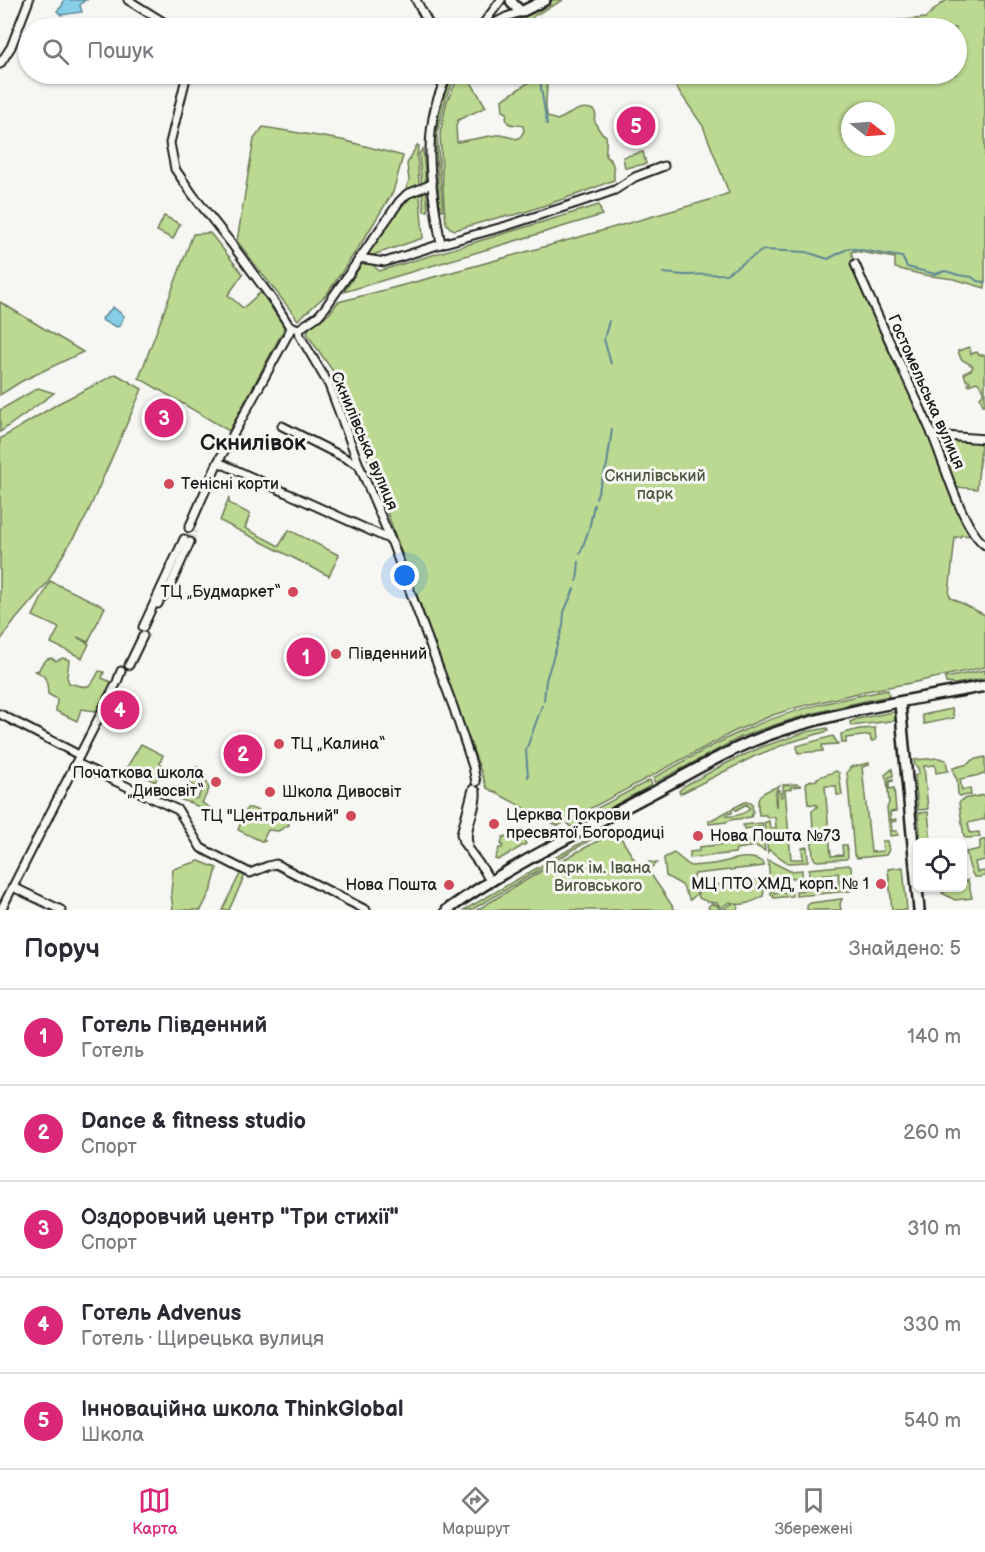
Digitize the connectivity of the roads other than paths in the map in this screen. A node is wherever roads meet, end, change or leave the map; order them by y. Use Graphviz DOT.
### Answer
graph roads {
  1 [pos="28,0"];
  2 [pos="128,0"];
  3 [pos="416,0"];
  4 [pos="501,0"];
  5 [pos="511,0"];
  6 [pos="545,0"];
  7 [pos="521,12"];
  8 [pos="21,18"];
  9 [pos="157,18"];
  10 [pos="426,18"];
  11 [pos="489,18"];
  12 [pos="504,18"];
  13 [pos="18,28"];
  14 [pos="0,64"];
  15 [pos="185,84"];
  16 [pos="442,84"];
  17 [pos="664,166"];
  18 [pos="432,185"];
  19 [pos="441,244"];
  20 [pos="358,258"];
  21 [pos="855,264"];
  22 [pos="296,328"];
  23 [pos="282,426"];
  24 [pos="932,435"];
  25 [pos="985,439"];
  26 [pos="218,462"];
  27 [pos="359,465"];
  28 [pos="192,527"];
  29 [pos="187,540"];
  30 [pos="391,540"];
  31 [pos="985,544"];
  32 [pos="127,664"];
  33 [pos="122,674"];
  34 [pos="985,686"];
  35 [pos="900,703"];
  36 [pos="0,714"];
  37 [pos="78,759"];
  38 [pos="490,881"];
  39 [pos="13,887"];
  40 [pos="1,910"];
  41 [pos="61,910"];
  42 [pos="366,910"];
  43 [pos="447,910"];
  44 [pos="919,910"];
  1 -- 8 [label="street"];
  2 -- 9 [label="street"];
  3 -- 10 [label="street"];
  4 -- 11 [label="street"];
  5 -- 7 [label="main road"];
  6 -- 7 [label="main road"];
  7 -- 12 [label="street"];
  13 -- 14 [label="street"];
  15 -- 22 [label="street, Скнилівська вулиця"];
  16 -- 18 [label="street"];
  17 -- 19 [label="street"];
  18 -- 19 [label="street"];
  18 -- 20 [label="street"];
  19 -- 20 [label="street"];
  20 -- 22 [label="street"];
  21 -- 24 [label="street, Гостомельська вулиця"];
  22 -- 26 [label="street"];
  22 -- 27 [label="street, Скнилівська вулиця"];
  23 -- 27 [label="street"];
  24 -- 25 [label="street"];
  24 -- 31 [label="street, Гостомельська вулиця"];
  26 -- 28 [label="street"];
  26 -- 30 [label="street"];
  27 -- 30 [label="street, Скнилівська вулиця"];
  29 -- 32 [label="street"];
  30 -- 38 [label="street, Скнилівська вулиця"];
  33 -- 37 [label="street"];
  34 -- 35 [label="main road"];
  35 -- 38 [label="main road"];
  35 -- 44 [label="main road"];
  36 -- 37 [label="street"];
  37 -- 39 [label="street"];
  37 -- 42 [label="street"];
  38 -- 43 [label="main road"];
  39 -- 40 [label="street"];
  39 -- 41 [label="street"];
}
